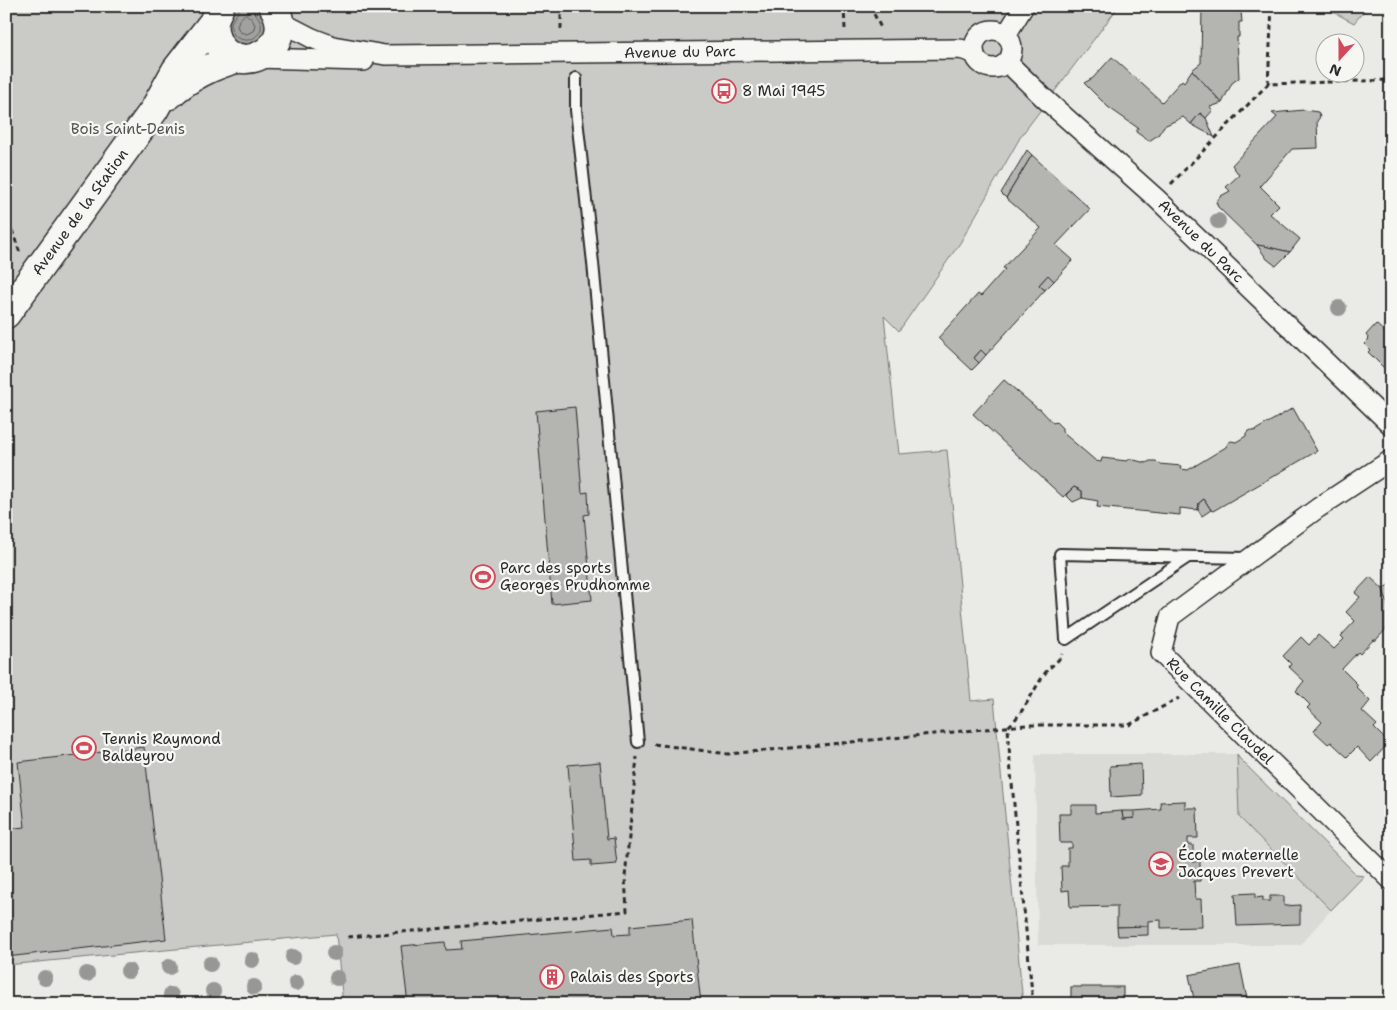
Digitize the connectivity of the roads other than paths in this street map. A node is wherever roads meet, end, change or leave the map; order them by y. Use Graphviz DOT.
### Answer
graph roads {
  1 [pos="1024,6"];
  2 [pos="219,10"];
  3 [pos="276,14"];
  4 [pos="1006,35"];
  5 [pos="974,53"];
  6 [pos="385,55"];
  7 [pos="248,58"];
  8 [pos="1008,62"];
  9 [pos="576,78"];
  10 [pos="154,110"];
  11 [pos="6,314"];
  12 [pos="1391,424"];
  13 [pos="1391,460"];
  14 [pos="1188,556"];
  15 [pos="1250,558"];
  16 [pos="638,742"];
  17 [pos="1391,880"];
  1 -- 4 [label="street"];
  2 -- 7 [label="street"];
  2 -- 10 [label="street, Avenue de la Station"];
  3 -- 6 [label="street, Avenue du Parc"];
  3 -- 7 [label="street"];
  4 -- 5 [label="street"];
  4 -- 8 [label="street"];
  5 -- 6 [label="street, Avenue du Parc"];
  5 -- 8 [label="street"];
  6 -- 7 [label="street, Avenue du Parc"];
  7 -- 10 [label="street, Avenue de la Station"];
  8 -- 12 [label="street, Avenue du Parc"];
  9 -- 16 [label="lane"];
  10 -- 11 [label="street, Avenue de la Station"];
  13 -- 15 [label="street, Rue Camille Claudel"];
  14 -- 14 [label="lane"];
  14 -- 15 [label="lane"];
  15 -- 17 [label="street, Rue Camille Claudel"];
}
